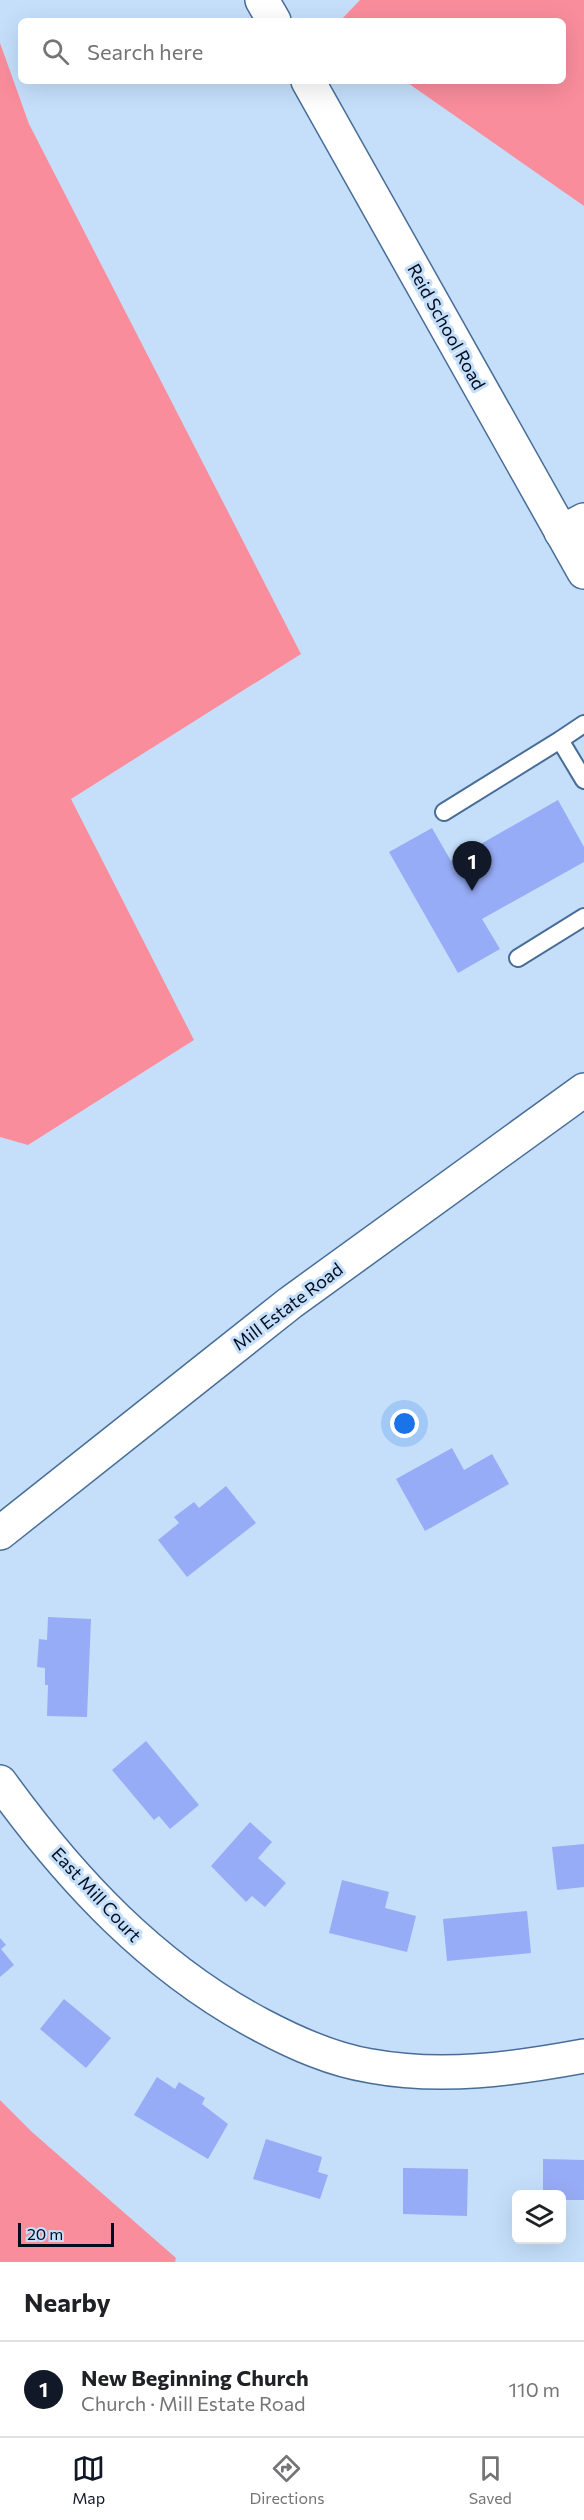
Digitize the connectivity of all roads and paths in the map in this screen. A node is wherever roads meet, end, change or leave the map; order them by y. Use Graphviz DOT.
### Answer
graph roads {
  1 [pos="262,0"];
  2 [pos="272,18"];
  3 [pos="310,84"];
  4 [pos="573,526"];
  5 [pos="584,572"];
  6 [pos="584,723"];
  7 [pos="560,740"];
  8 [pos="584,780"];
  9 [pos="444,813"];
  10 [pos="584,917"];
  11 [pos="518,958"];
  12 [pos="584,1090"];
  13 [pos="0,1533"];
  14 [pos="0,1782"];
  15 [pos="584,2056"];
  1 -- 2 [label="street"];
  3 -- 4 [label="street, Reid School Road"];
  4 -- 5 [label="street, Reid School Road"];
  6 -- 7 [label="lane"];
  7 -- 8 [label="lane"];
  7 -- 9 [label="lane"];
  10 -- 11 [label="lane"];
  12 -- 13 [label="street, Mill Estate Road"];
  14 -- 15 [label="street, East Mill Court"];
}
